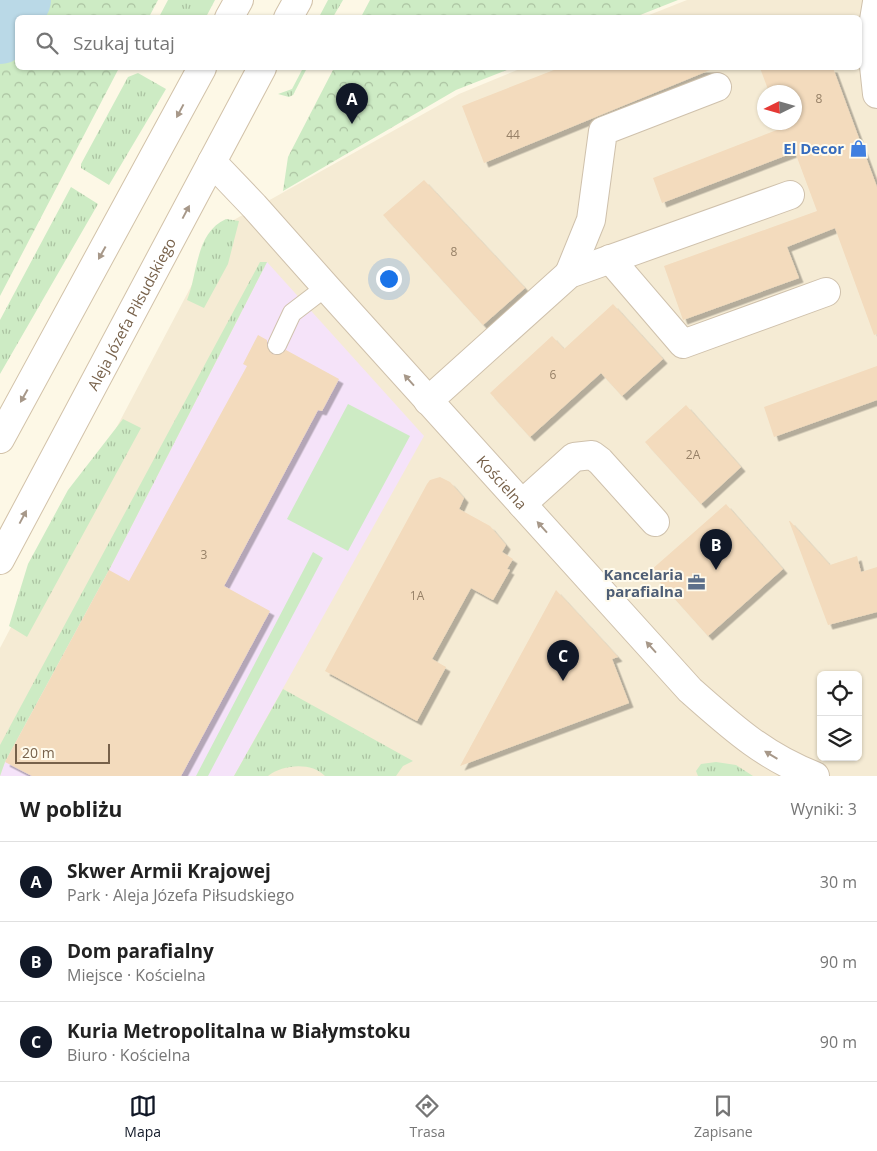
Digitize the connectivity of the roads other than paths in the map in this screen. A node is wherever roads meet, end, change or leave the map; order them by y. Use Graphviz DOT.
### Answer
graph roads {
  1 [pos="239,0"];
  2 [pos="298,0"];
  3 [pos="877,2"];
  4 [pos="231,15"];
  5 [pos="290,15"];
  6 [pos="201,70"];
  7 [pos="261,70"];
  8 [pos="717,87"];
  9 [pos="877,94"];
  10 [pos="212,162"];
  11 [pos="790,195"];
  12 [pos="610,260"];
  13 [pos="569,274"];
  14 [pos="326,287"];
  15 [pos="826,292"];
  16 [pos="276,345"];
  17 [pos="428,401"];
  18 [pos="0,439"];
  19 [pos="522,504"];
  20 [pos="655,522"];
  21 [pos="0,560"];
  22 [pos="816,776"];
  1 -- 4 [label="street"];
  2 -- 5 [label="street"];
  3 -- 9 [label="street"];
  6 -- 18 [label="street, one-way"];
  7 -- 10 [label="street, Aleja Józefa Piłsudskiego"];
  8 -- 13 [label="street"];
  10 -- 14 [label="street, Kościelna"];
  21 -- 10 [label="street, Aleja Józefa Piłsudskiego, one-way"];
  11 -- 12 [label="street"];
  12 -- 13 [label="street"];
  12 -- 15 [label="street"];
  13 -- 17 [label="street"];
  14 -- 16 [label="lane"];
  17 -- 14 [label="street, Kościelna, one-way"];
  17 -- 19 [label="street, Kościelna"];
  19 -- 20 [label="street"];
  22 -- 19 [label="street, Kościelna, one-way"];
}
